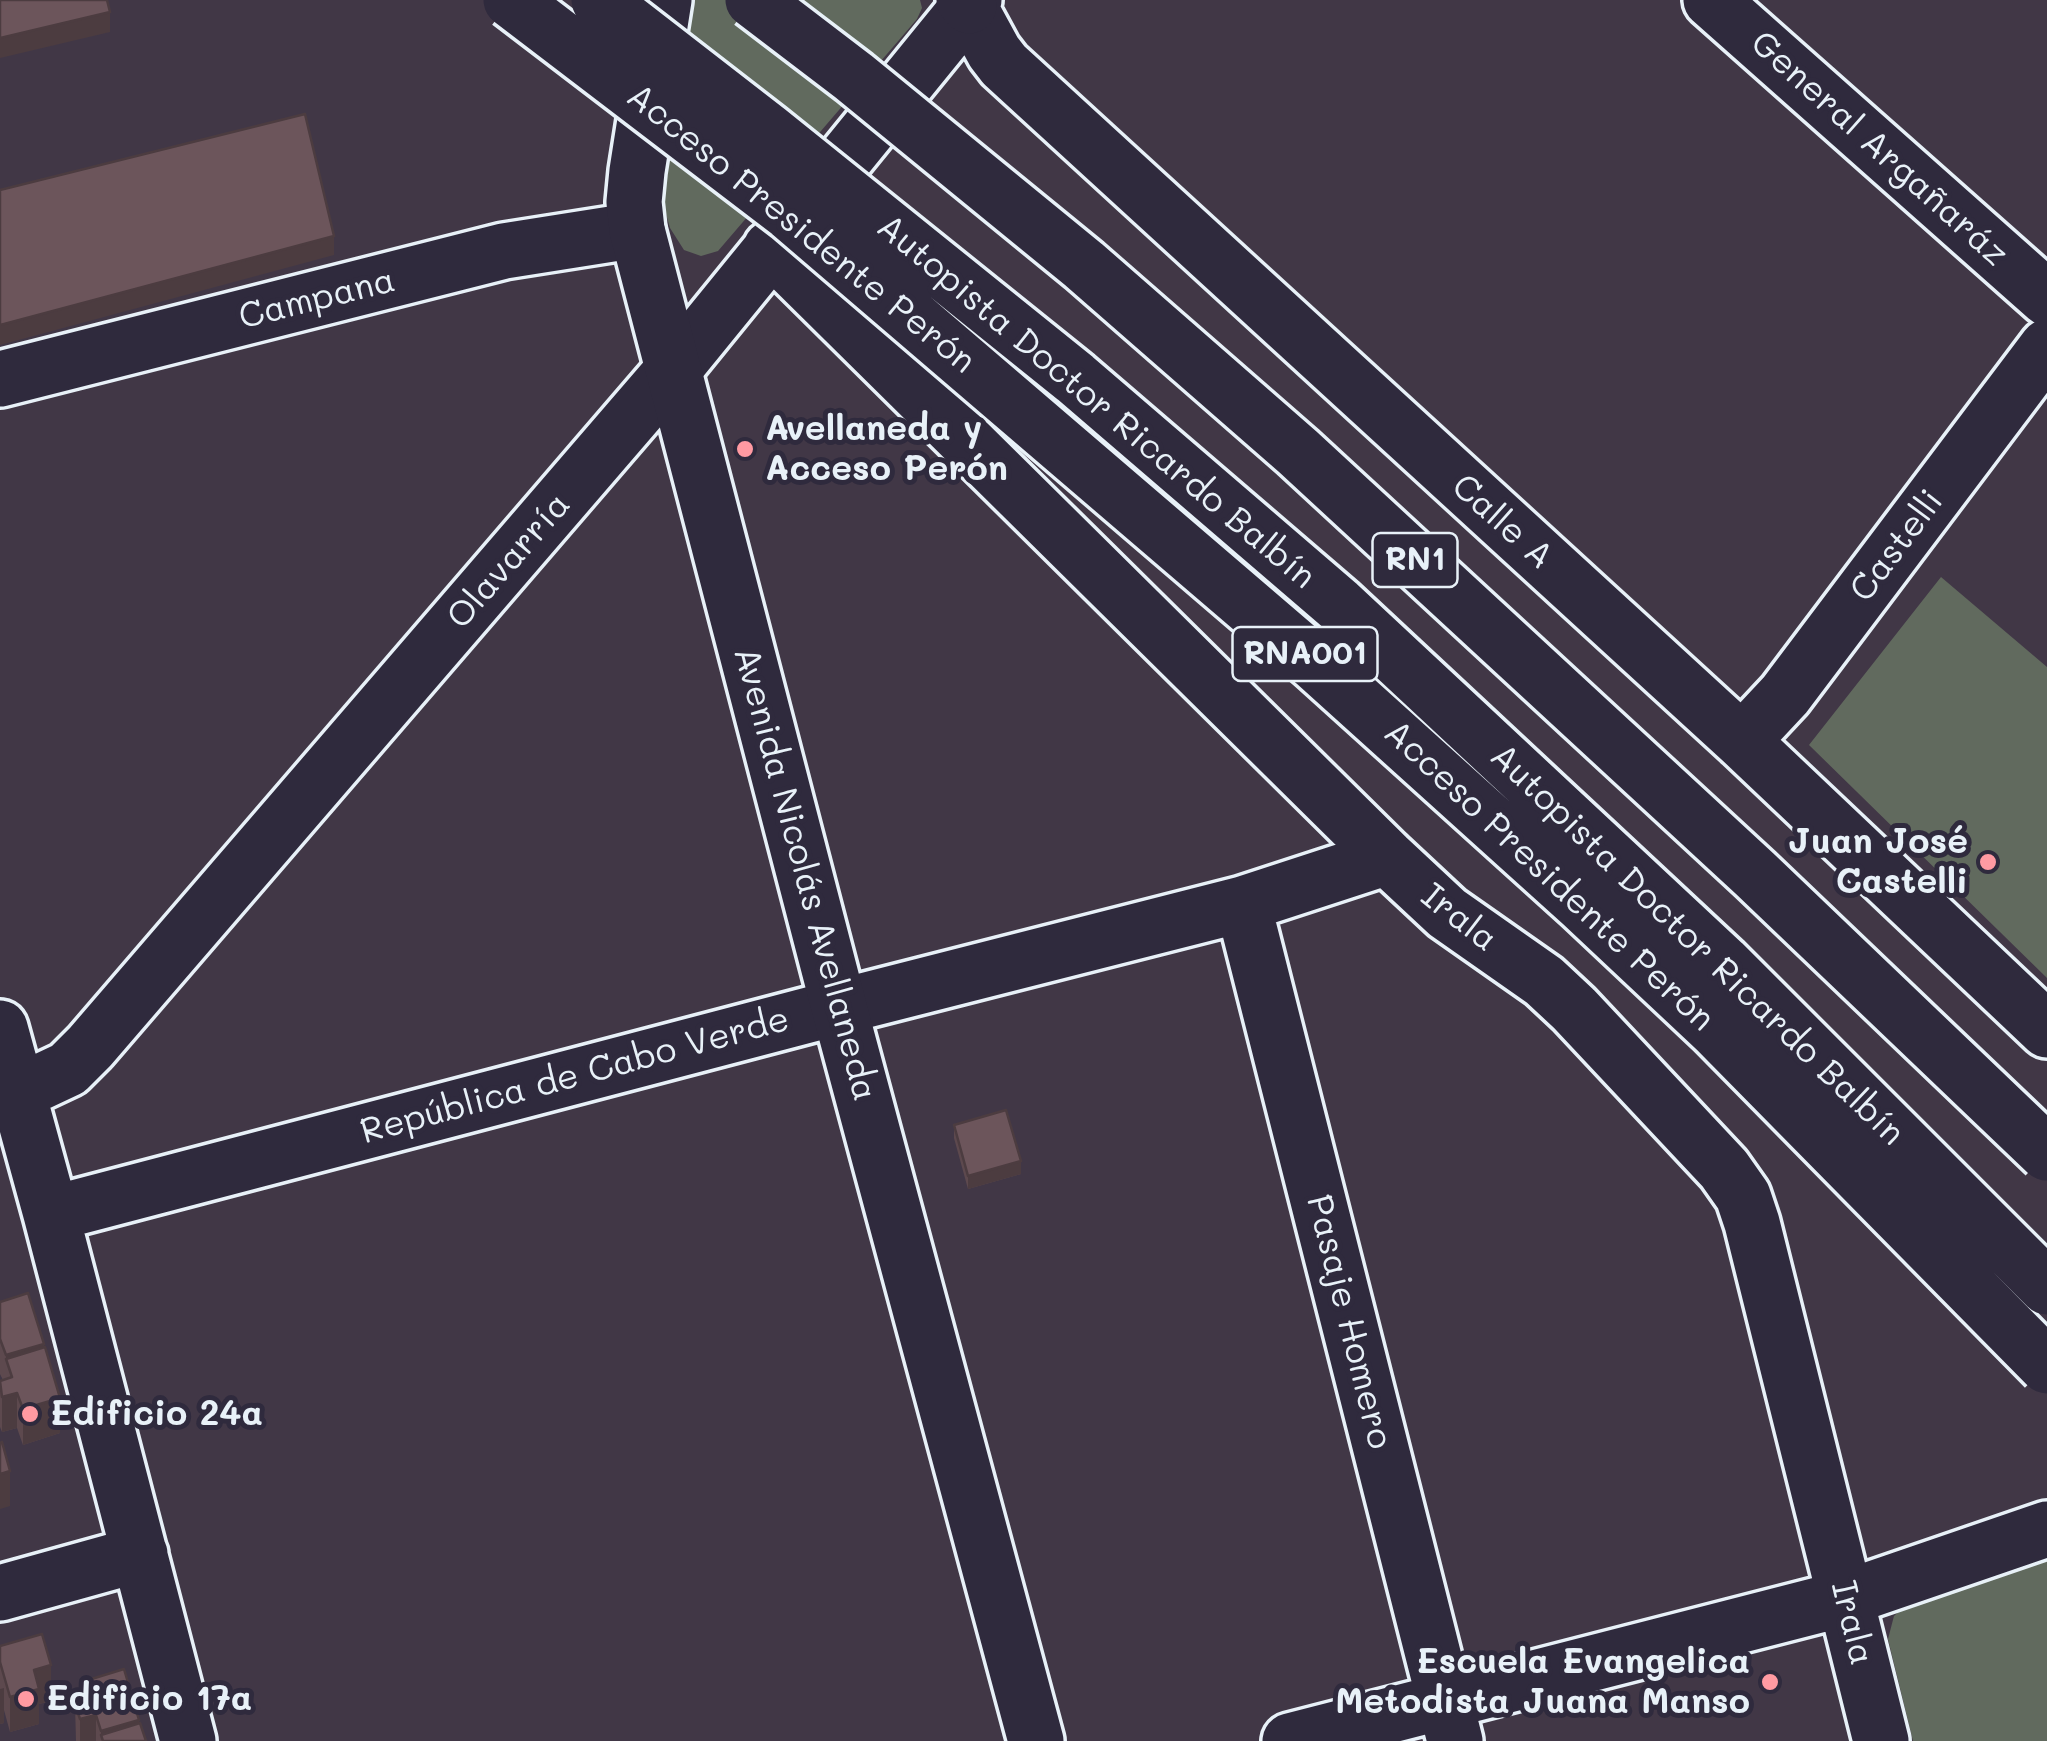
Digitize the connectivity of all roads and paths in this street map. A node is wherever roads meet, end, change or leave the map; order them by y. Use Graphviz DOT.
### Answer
graph roads {
  1 [pos="511,0"];
  2 [pos="599,0"];
  3 [pos="664,0"];
  4 [pos="753,0"];
  5 [pos="1710,0"];
  6 [pos="969,2"];
  7 [pos="637,230"];
  8 [pos="770,248"];
  9 [pos="2047,298"];
  10 [pos="2047,347"];
  11 [pos="673,370"];
  12 [pos="0,379"];
  13 [pos="1742,741"];
  14 [pos="1387,857"];
  15 [pos="1243,904"];
  16 [pos="839,1007"];
  17 [pos="0,1028"];
  18 [pos="2047,1030"];
  19 [pos="18,1093"];
  20 [pos="2047,1154"];
  21 [pos="31,1194"];
  22 [pos="2047,1287"];
  23 [pos="2047,1366"];
  24 [pos="2047,1530"];
  25 [pos="140,1554"];
  26 [pos="0,1593"];
  27 [pos="1846,1598"];
  28 [pos="1450,1722"];
  29 [pos="188,1741"];
  30 [pos="1036,1741"];
  31 [pos="1290,1741"];
  32 [pos="1881,1741"];
  1 -- 23 [label="main road, Acceso Presidente Perón / RNA001, bridge"];
  2 -- 22 [label="main road, Autopista Doctor Ricardo Balbín / RN1, bridge"];
  3 -- 7 [label="main road, Avenida Nicolás Avellaneda"];
  4 -- 20 [label="main road, RN1, bridge"];
  5 -- 9 [label="main road, General Argañaráz"];
  6 -- 8 [label="main road, Olavarría"];
  6 -- 13 [label="main road, Calle A"];
  7 -- 11 [label="main road, Avenida Nicolás Avellaneda"];
  7 -- 12 [label="main road, Campana"];
  8 -- 11 [label="main road, Olavarría"];
  8 -- 14 [label="main road, Irala"];
  10 -- 13 [label="main road, Castelli"];
  11 -- 16 [label="main road, Avenida Nicolás Avellaneda"];
  11 -- 19 [label="main road, Olavarría"];
  13 -- 18 [label="main road, Calle A"];
  14 -- 15 [label="main road, República de Cabo Verde"];
  14 -- 27 [label="main road, Irala"];
  15 -- 16 [label="main road, República de Cabo Verde"];
  15 -- 28 [label="main road, Pasaje Homero"];
  16 -- 21 [label="main road, República de Cabo Verde"];
  16 -- 30 [label="main road, Avenida Nicolás Avellaneda"];
  17 -- 19 [label="main road"];
  19 -- 21 [label="main road"];
  21 -- 25 [label="main road"];
  24 -- 27 [label="main road"];
  25 -- 26 [label="main road"];
  25 -- 29 [label="main road"];
  27 -- 28 [label="main road"];
  27 -- 32 [label="main road, Irala"];
  28 -- 31 [label="main road"];
}
